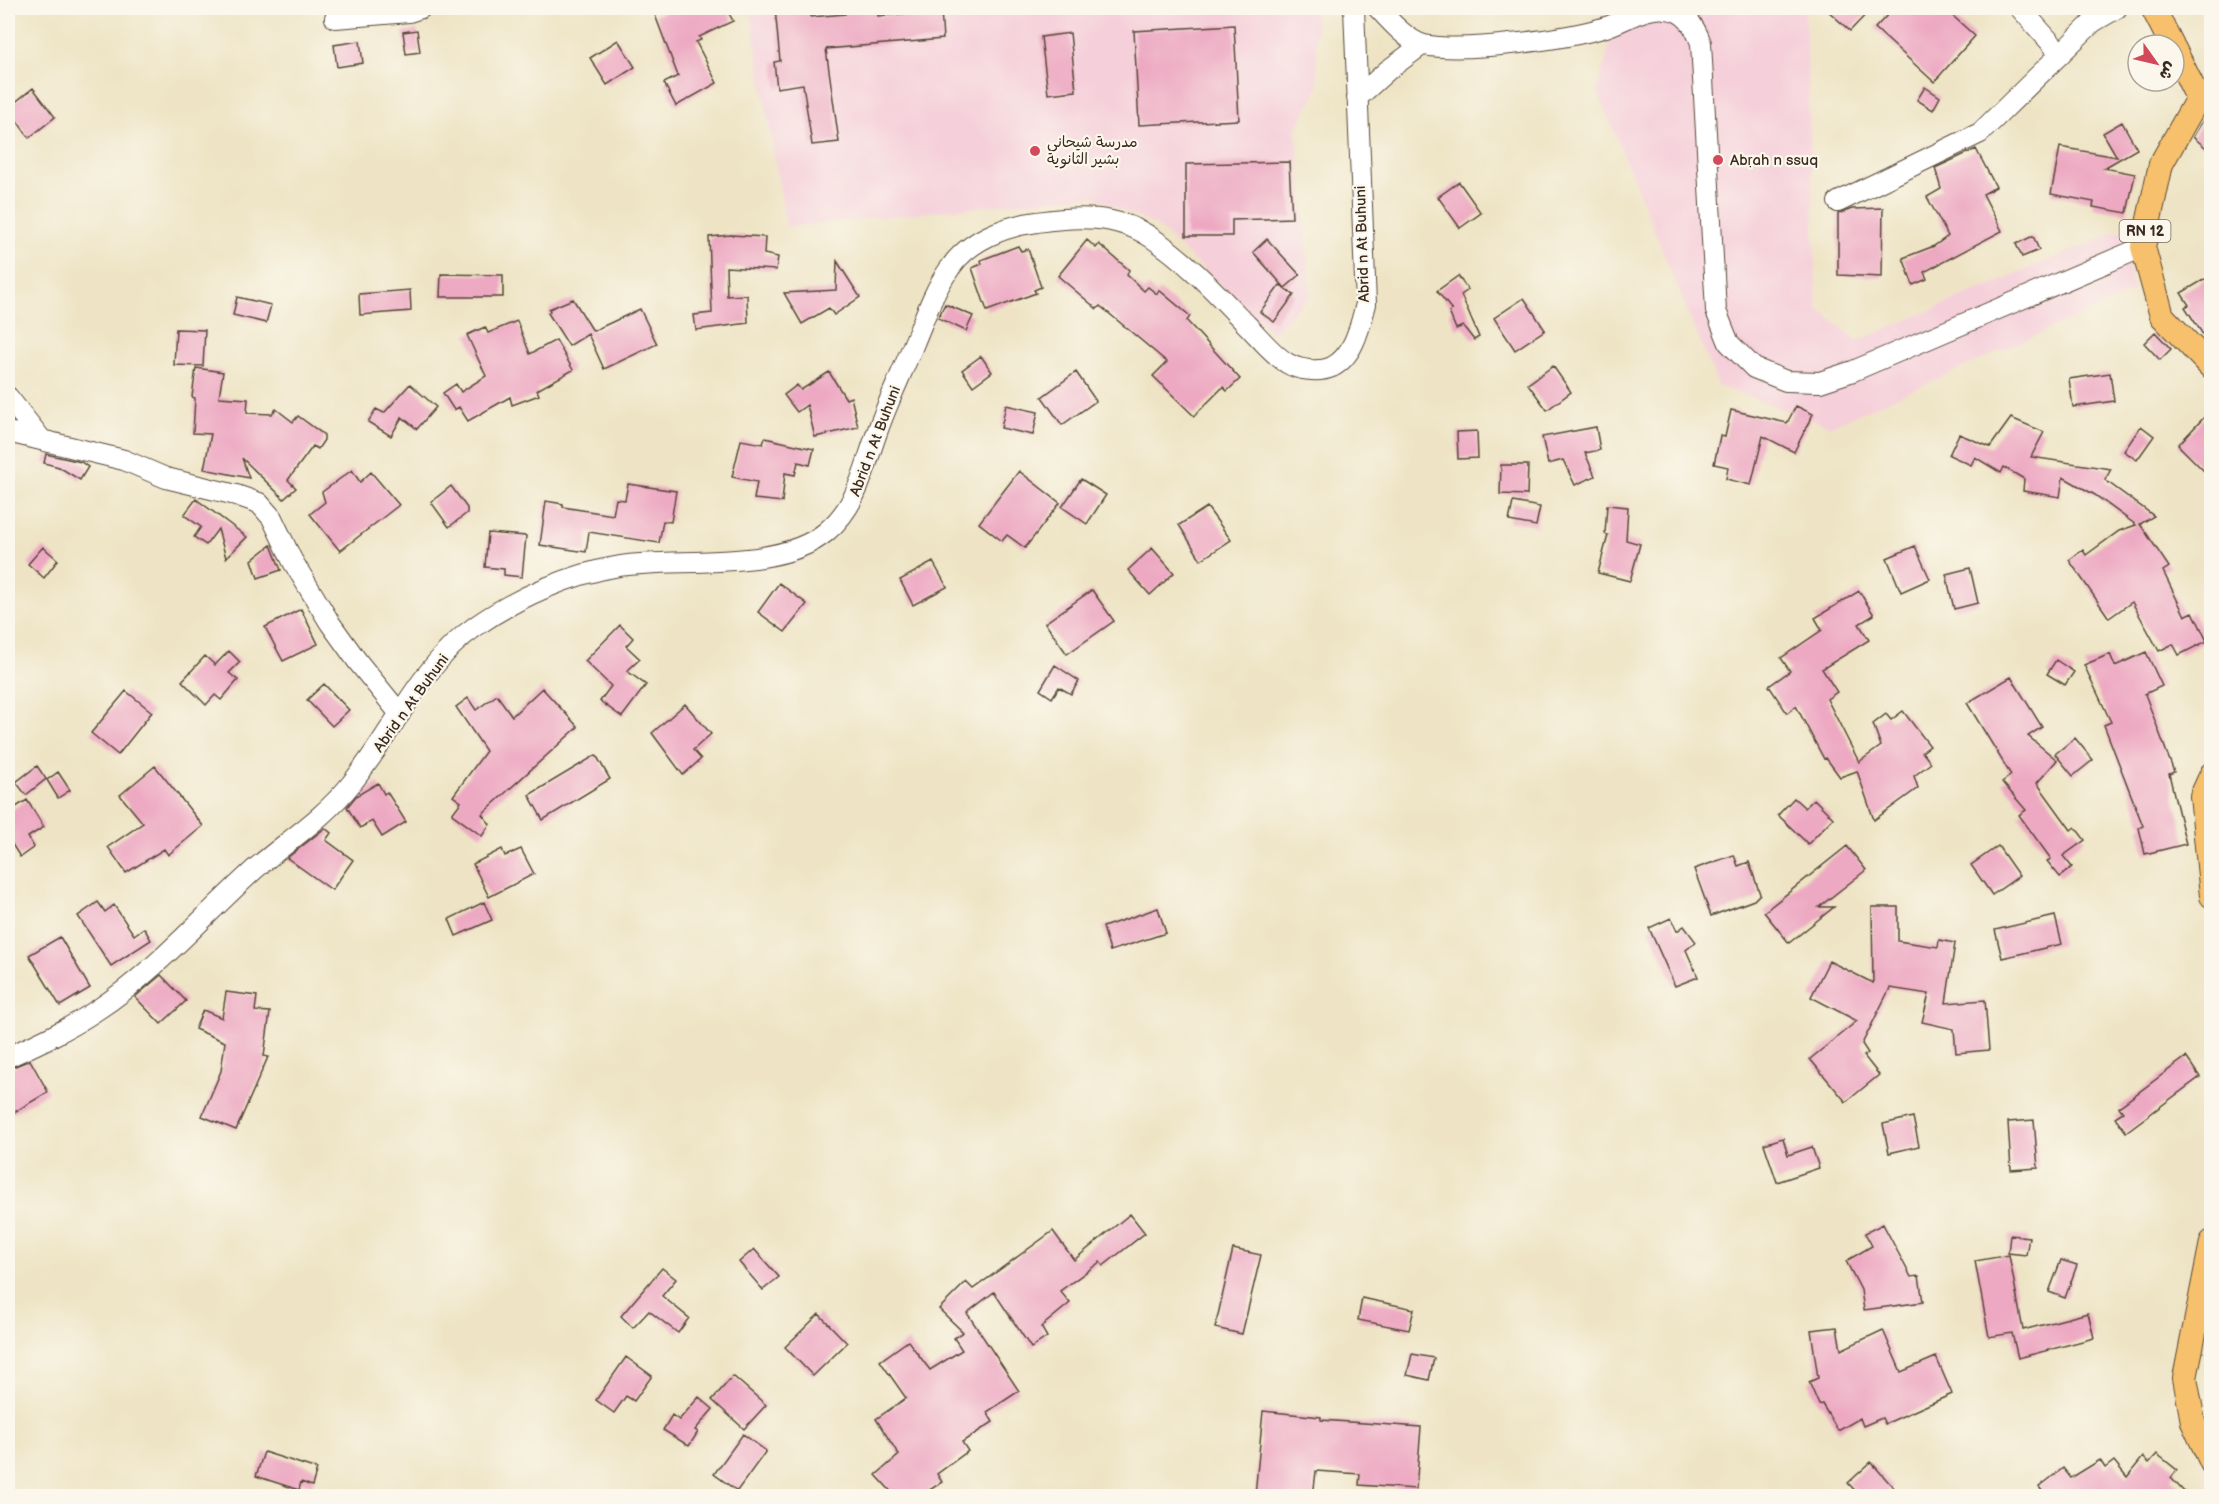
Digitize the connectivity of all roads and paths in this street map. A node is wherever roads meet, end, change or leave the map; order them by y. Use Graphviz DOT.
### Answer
graph roads {
  1 [pos="340,8"];
  2 [pos="421,8"];
  3 [pos="1354,8"];
  4 [pos="1378,8"];
  5 [pos="2020,8"];
  6 [pos="2117,8"];
  7 [pos="2153,8"];
  8 [pos="2166,33"];
  9 [pos="1422,45"];
  10 [pos="2060,53"];
  11 [pos="2186,67"];
  12 [pos="2205,95"];
  13 [pos="1357,98"];
  14 [pos="1838,202"];
  15 [pos="2143,247"];
  16 [pos="2207,357"];
  17 [pos="8,397"];
  18 [pos="8,432"];
  19 [pos="42,440"];
  20 [pos="400,714"];
  21 [pos="2211,774"];
  22 [pos="2211,896"];
  23 [pos="8,1057"];
  24 [pos="2211,1242"];
  25 [pos="2211,1464"];
  1 -- 2 [label="street"];
  3 -- 13 [label="street, Abrid n At Buhuni"];
  4 -- 9 [label="street"];
  5 -- 10 [label="street"];
  6 -- 10 [label="street"];
  7 -- 8 [label="main road"];
  9 -- 13 [label="street"];
  9 -- 15 [label="street"];
  10 -- 14 [label="street"];
  11 -- 12 [label="main road, RN 12"];
  12 -- 15 [label="main road, RN 12"];
  13 -- 20 [label="street, Abrid n At Buhuni"];
  15 -- 16 [label="main road, RN 12"];
  17 -- 19 [label="street"];
  18 -- 19 [label="street"];
  19 -- 20 [label="street"];
  20 -- 23 [label="street, Abrid n At Buhuni"];
  21 -- 22 [label="main road"];
  24 -- 25 [label="main road"];
}
